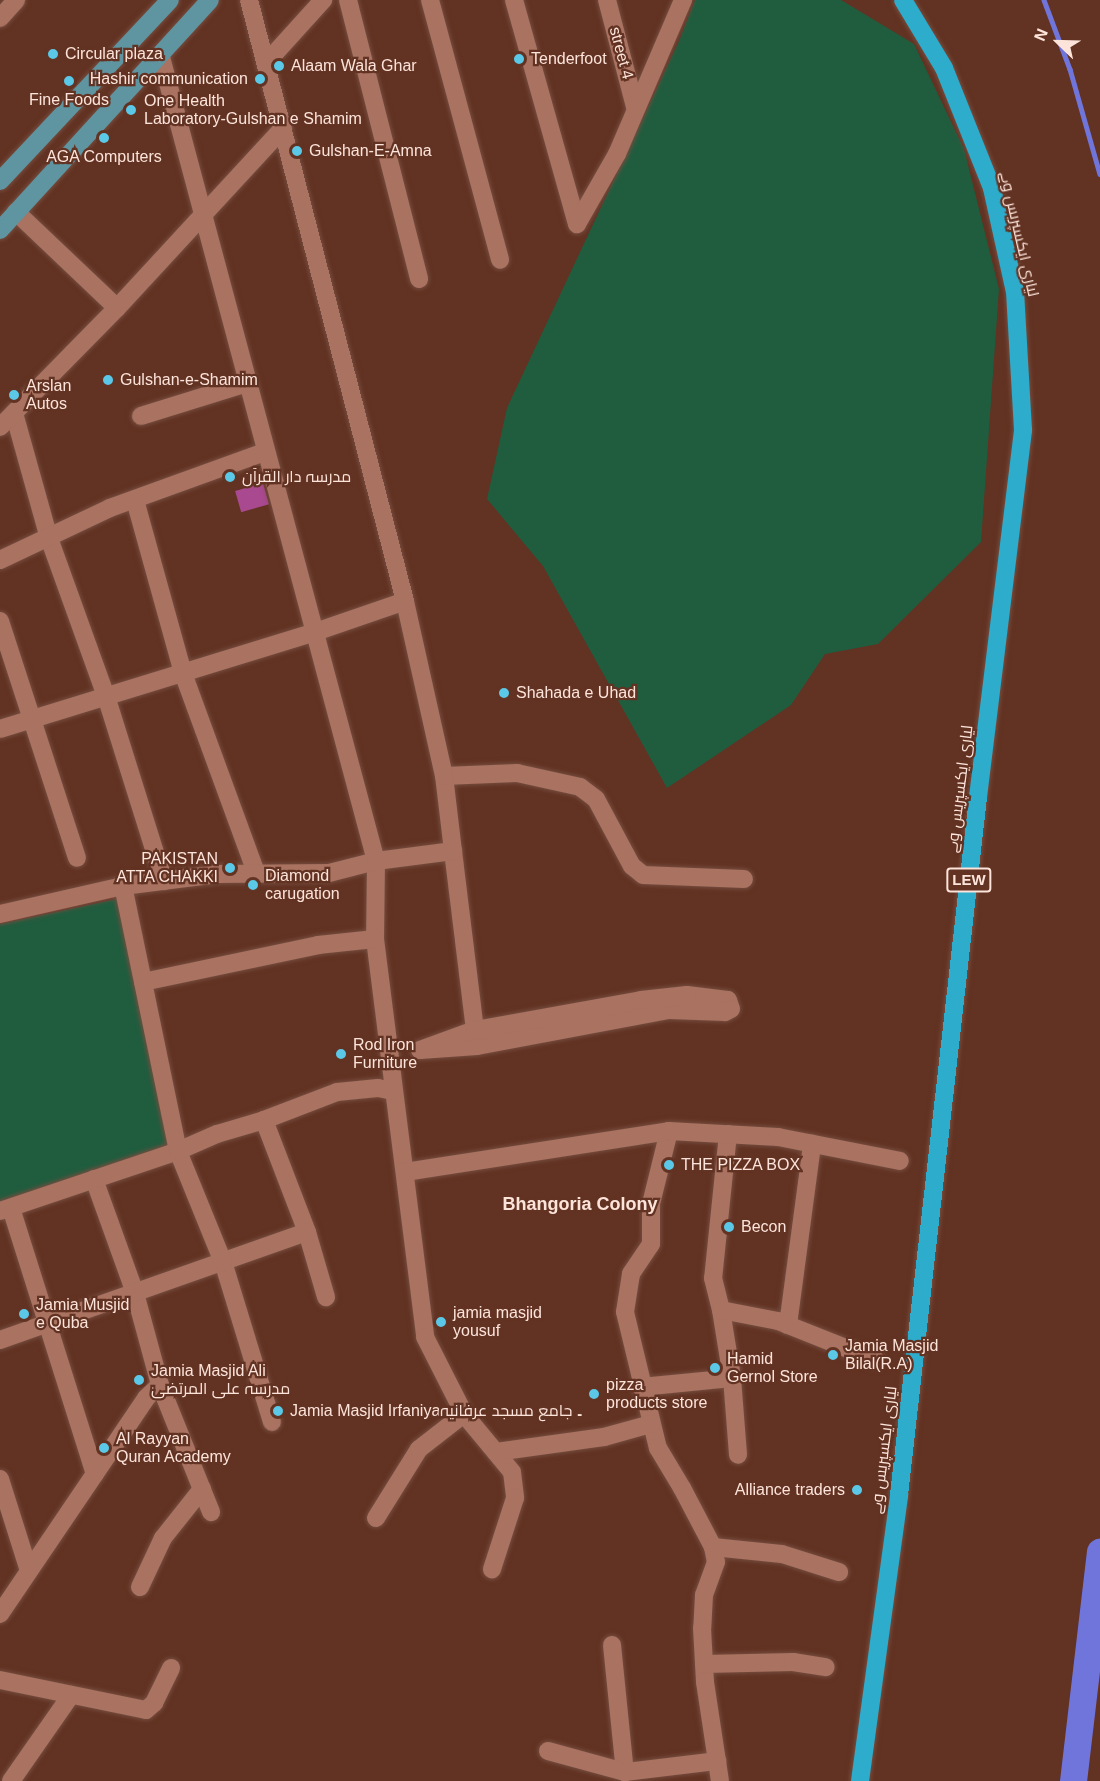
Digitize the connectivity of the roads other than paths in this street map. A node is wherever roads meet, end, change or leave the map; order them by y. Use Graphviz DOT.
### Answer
graph roads {
  1 [pos="16,0"];
  2 [pos="170,0"];
  3 [pos="210,0"];
  4 [pos="249,0"];
  5 [pos="323,0"];
  6 [pos="348,0"];
  7 [pos="430,0"];
  8 [pos="514,0"];
  9 [pos="607,0"];
  10 [pos="683,0"];
  11 [pos="903,0"];
  12 [pos="0,18"];
  13 [pos="160,57"];
  14 [pos="267,62"];
  15 [pos="635,107"];
  16 [pos="284,128"];
  17 [pos="0,182"];
  18 [pos="16,212"];
  19 [pos="204,214"];
  20 [pos="0,230"];
  21 [pos="500,260"];
  22 [pos="419,279"];
  23 [pos="117,308"];
  24 [pos="247,383"];
  25 [pos="14,413"];
  26 [pos="141,416"];
  27 [pos="0,427"];
  28 [pos="265,452"];
  29 [pos="135,500"];
  30 [pos="49,538"];
  31 [pos="0,560"];
  32 [pos="405,601"];
  33 [pos="0,621"];
  34 [pos="315,632"];
  35 [pos="183,673"];
  36 [pos="106,696"];
  37 [pos="32,719"];
  38 [pos="0,729"];
  39 [pos="444,776"];
  40 [pos="453,851"];
  41 [pos="77,858"];
  42 [pos="376,861"];
  43 [pos="256,873"];
  44 [pos="744,879"];
  45 [pos="164,881"];
  46 [pos="123,886"];
  47 [pos="0,914"];
  48 [pos="375,939"];
  49 [pos="143,982"];
  50 [pos="475,1030"];
  51 [pos="394,1091"];
  52 [pos="264,1120"];
  53 [pos="669,1131"];
  54 [pos="728,1134"];
  55 [pos="812,1144"];
  56 [pos="178,1151"];
  57 [pos="900,1161"];
  58 [pos="405,1172"];
  59 [pos="94,1179"];
  60 [pos="5,1209"];
  61 [pos="307,1232"];
  62 [pos="223,1262"];
  63 [pos="135,1293"];
  64 [pos="326,1297"];
  65 [pos="722,1310"];
  66 [pos="49,1323"];
  67 [pos="789,1325"];
  68 [pos="0,1340"];
  69 [pos="876,1360"];
  70 [pos="732,1378"];
  71 [pos="160,1385"];
  72 [pos="641,1387"];
  73 [pos="464,1414"];
  74 [pos="272,1422"];
  75 [pos="651,1424"];
  76 [pos="496,1452"];
  77 [pos="738,1455"];
  78 [pos="94,1474"];
  79 [pos="0,1479"];
  80 [pos="202,1489"];
  81 [pos="211,1512"];
  82 [pos="375,1518"];
  83 [pos="712,1547"];
  84 [pos="492,1569"];
  85 [pos="29,1572"];
  86 [pos="839,1572"];
  87 [pos="140,1587"];
  88 [pos="0,1614"];
  89 [pos="612,1645"];
  90 [pos="704,1664"];
  91 [pos="826,1667"];
  92 [pos="171,1668"];
  93 [pos="0,1680"];
  94 [pos="71,1695"];
  95 [pos="548,1751"];
  96 [pos="717,1761"];
  97 [pos="625,1772"];
  98 [pos="11,1781"];
  99 [pos="720,1781"];
  100 [pos="860,1781"];
  1 -- 12 [label="street"];
  2 -- 17 [label="main road"];
  3 -- 13 [label="main road"];
  4 -- 14 [label="street"];
  5 -- 14 [label="street"];
  6 -- 22 [label="street"];
  7 -- 21 [label="street"];
  8 -- 15 [label="street"];
  9 -- 15 [label="street, street 4"];
  10 -- 15 [label="street"];
  11 -- 100 [label="highway, لیاری ایکسپریس وے / LEW"];
  13 -- 18 [label="main road"];
  13 -- 19 [label="street"];
  14 -- 16 [label="street"];
  16 -- 19 [label="street"];
  16 -- 32 [label="street"];
  18 -- 20 [label="main road"];
  18 -- 23 [label="street"];
  19 -- 23 [label="street"];
  19 -- 24 [label="street"];
  23 -- 25 [label="street"];
  24 -- 26 [label="street"];
  24 -- 28 [label="street"];
  25 -- 27 [label="street"];
  25 -- 30 [label="street"];
  28 -- 29 [label="street"];
  28 -- 34 [label="street"];
  29 -- 30 [label="street"];
  29 -- 35 [label="street"];
  30 -- 31 [label="street"];
  30 -- 36 [label="street"];
  32 -- 34 [label="street"];
  32 -- 39 [label="street"];
  33 -- 37 [label="street"];
  34 -- 35 [label="street"];
  34 -- 42 [label="street"];
  35 -- 36 [label="street"];
  35 -- 43 [label="street"];
  36 -- 37 [label="street"];
  36 -- 45 [label="street"];
  37 -- 38 [label="street"];
  37 -- 41 [label="street"];
  39 -- 40 [label="street"];
  39 -- 44 [label="street"];
  40 -- 42 [label="street"];
  40 -- 50 [label="street"];
  42 -- 43 [label="street"];
  42 -- 48 [label="street"];
  43 -- 45 [label="street"];
  45 -- 46 [label="street"];
  46 -- 47 [label="street"];
  46 -- 49 [label="street"];
  48 -- 49 [label="street"];
  48 -- 51 [label="street"];
  49 -- 56 [label="street"];
  50 -- 50 [label="street"];
  51 -- 52 [label="street"];
  51 -- 58 [label="street"];
  52 -- 56 [label="street"];
  52 -- 61 [label="street"];
  53 -- 54 [label="street"];
  53 -- 58 [label="street"];
  53 -- 72 [label="street"];
  54 -- 55 [label="street"];
  54 -- 65 [label="street"];
  55 -- 57 [label="street"];
  55 -- 67 [label="street"];
  56 -- 59 [label="street"];
  56 -- 62 [label="street"];
  58 -- 73 [label="street"];
  59 -- 60 [label="street"];
  59 -- 63 [label="street"];
  60 -- 66 [label="street"];
  61 -- 62 [label="street"];
  61 -- 64 [label="street"];
  62 -- 63 [label="street"];
  62 -- 74 [label="street"];
  63 -- 66 [label="street"];
  63 -- 71 [label="street"];
  65 -- 67 [label="street"];
  65 -- 70 [label="street"];
  66 -- 68 [label="street"];
  66 -- 78 [label="street"];
  67 -- 69 [label="street"];
  70 -- 72 [label="street"];
  70 -- 77 [label="street"];
  71 -- 78 [label="street"];
  71 -- 80 [label="street"];
  72 -- 75 [label="street"];
  73 -- 76 [label="street"];
  73 -- 82 [label="street"];
  75 -- 76 [label="street"];
  75 -- 83 [label="street"];
  76 -- 84 [label="street"];
  78 -- 85 [label="street"];
  79 -- 85 [label="street"];
  80 -- 81 [label="street"];
  80 -- 87 [label="street"];
  83 -- 86 [label="street"];
  83 -- 90 [label="street"];
  85 -- 88 [label="street"];
  89 -- 97 [label="street"];
  90 -- 91 [label="street"];
  90 -- 96 [label="street"];
  92 -- 94 [label="street"];
  93 -- 94 [label="street"];
  94 -- 98 [label="street"];
  95 -- 97 [label="street"];
  96 -- 97 [label="street"];
  96 -- 99 [label="street"];
}
